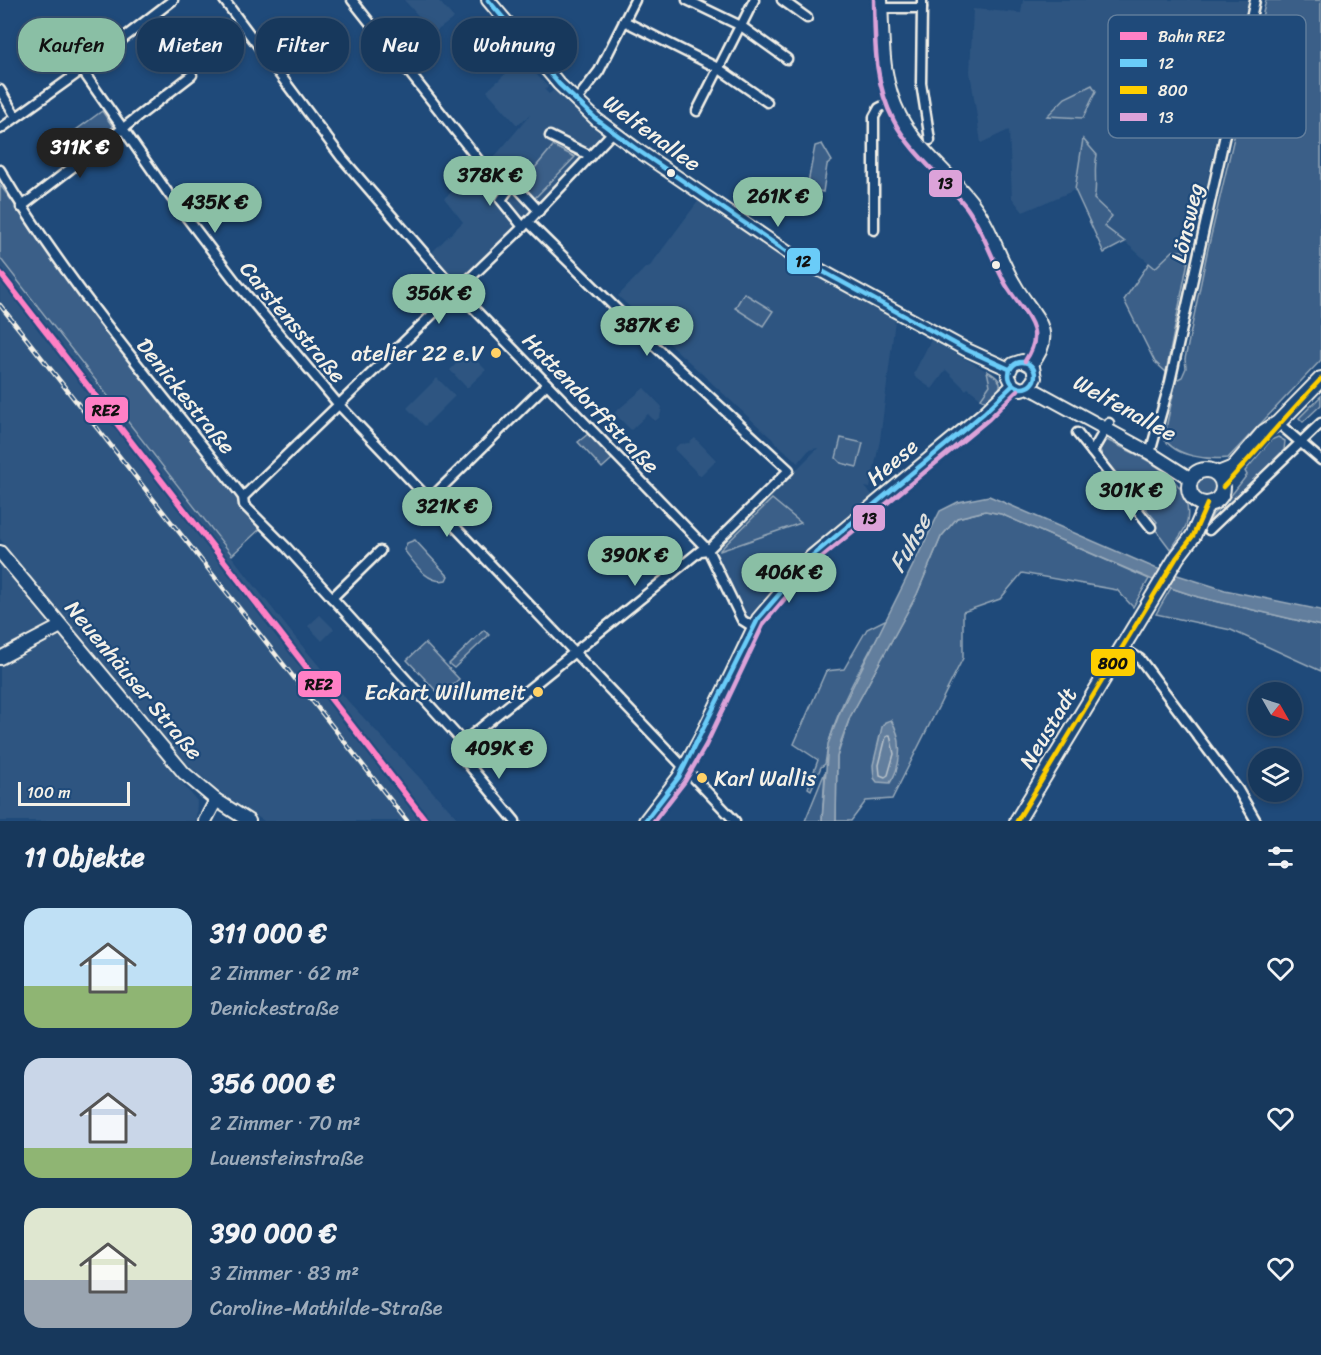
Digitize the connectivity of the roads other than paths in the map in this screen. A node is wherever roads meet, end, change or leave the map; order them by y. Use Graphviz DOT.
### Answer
graph roads {
  1 [pos="173,0"];
  2 [pos="224,0"];
  3 [pos="352,0"];
  4 [pos="488,0"];
  5 [pos="635,0"];
  6 [pos="687,0"];
  7 [pos="754,0"];
  8 [pos="782,0"];
  9 [pos="1255,0"];
  10 [pos="882,4"];
  11 [pos="922,4"];
  12 [pos="1252,15"];
  13 [pos="807,18"];
  14 [pos="624,21"];
  15 [pos="741,26"];
  16 [pos="125,37"];
  17 [pos="787,59"];
  18 [pos="718,68"];
  19 [pos="79,72"];
  20 [pos="83,72"];
  21 [pos="192,75"];
  22 [pos="0,90"];
  23 [pos="576,101"];
  24 [pos="893,101"];
  25 [pos="767,102"];
  26 [pos="697,111"];
  27 [pos="16,117"];
  28 [pos="0,129"];
  29 [pos="123,130"];
  30 [pos="613,132"];
  31 [pos="550,136"];
  32 [pos="1224,138"];
  33 [pos="930,140"];
  34 [pos="591,156"];
  35 [pos="0,170"];
  36 [pos="494,174"];
  37 [pos="21,207"];
  38 [pos="539,211"];
  39 [pos="525,224"];
  40 [pos="874,230"];
  41 [pos="456,290"];
  42 [pos="1031,365"];
  43 [pos="1010,369"];
  44 [pos="1321,380"];
  45 [pos="1032,383"];
  46 [pos="547,384"];
  47 [pos="1013,385"];
  48 [pos="339,405"];
  49 [pos="1278,423"];
  50 [pos="1321,423"];
  51 [pos="1107,426"];
  52 [pos="1077,433"];
  53 [pos="1300,442"];
  54 [pos="1151,449"];
  55 [pos="1092,452"];
  56 [pos="1321,460"];
  57 [pos="1193,476"];
  58 [pos="1221,481"];
  59 [pos="429,500"];
  60 [pos="244,501"];
  61 [pos="1201,502"];
  62 [pos="1151,527"];
  63 [pos="1209,530"];
  64 [pos="708,550"];
  65 [pos="380,551"];
  66 [pos="0,552"];
  67 [pos="332,598"];
  68 [pos="61,626"];
  69 [pos="753,627"];
  70 [pos="1122,647"];
  71 [pos="576,653"];
  72 [pos="0,658"];
  73 [pos="463,742"];
  74 [pos="684,769"];
  75 [pos="216,800"];
  76 [pos="205,821"];
  77 [pos="249,821"];
  78 [pos="515,821"];
  79 [pos="645,821"];
  80 [pos="735,821"];
  81 [pos="1017,821"];
  82 [pos="1256,821"];
  1 -- 16 [label="street"];
  2 -- 41 [label="street, Hattendorffstraße"];
  3 -- 36 [label="street"];
  4 -- 23 [label="street, Welfenallee"];
  5 -- 14 [label="street"];
  6 -- 15 [label="street"];
  7 -- 15 [label="street"];
  8 -- 13 [label="street"];
  9 -- 12 [label="street, Lönsweg"];
  10 -- 11 [label="street"];
  10 -- 24 [label="street"];
  11 -- 33 [label="street"];
  14 -- 18 [label="street"];
  14 -- 23 [label="street"];
  15 -- 17 [label="street"];
  15 -- 18 [label="street"];
  18 -- 25 [label="street"];
  18 -- 26 [label="street"];
  19 -- 27 [label="street"];
  20 -- 29 [label="street, Carstensstraße"];
  21 -- 29 [label="street"];
  22 -- 27 [label="street"];
  23 -- 30 [label="street, Welfenallee"];
  24 -- 40 [label="street"];
  24 -- 42 [label="street"];
  27 -- 28 [label="street"];
  29 -- 37 [label="street"];
  29 -- 48 [label="street, Carstensstraße"];
  30 -- 34 [label="street"];
  30 -- 43 [label="street, Welfenallee"];
  31 -- 34 [label="street"];
  32 -- 54 [label="street, Lönsweg"];
  34 -- 38 [label="street"];
  35 -- 37 [label="street, Denickestraße"];
  37 -- 60 [label="street, Denickestraße"];
  38 -- 39 [label="street"];
  38 -- 39 [label="street"];
  39 -- 41 [label="street"];
  39 -- 64 [label="street"];
  41 -- 46 [label="street, Hattendorffstraße"];
  41 -- 48 [label="street"];
  42 -- 43 [label="street"];
  42 -- 45 [label="street"];
  43 -- 47 [label="street"];
  44 -- 49 [label="main road"];
  45 -- 47 [label="street, Welfenallee"];
  45 -- 51 [label="street, Welfenallee"];
  46 -- 59 [label="street"];
  46 -- 64 [label="street, Hattendorffstraße"];
  47 -- 69 [label="street, Heese"];
  48 -- 59 [label="street, Carstensstraße"];
  48 -- 60 [label="street"];
  49 -- 53 [label="street"];
  49 -- 58 [label="main road"];
  50 -- 53 [label="street"];
  51 -- 54 [label="street, Welfenallee"];
  51 -- 55 [label="street"];
  52 -- 55 [label="street"];
  53 -- 56 [label="street"];
  53 -- 63 [label="street"];
  54 -- 57 [label="street, Welfenallee"];
  55 -- 62 [label="street"];
  57 -- 58 [label="main road"];
  57 -- 61 [label="main road"];
  58 -- 61 [label="main road"];
  59 -- 71 [label="street, Carstensstraße"];
  60 -- 67 [label="street, Denickestraße"];
  61 -- 70 [label="main road, Neustadt"];
  64 -- 69 [label="street"];
  64 -- 71 [label="street"];
  65 -- 67 [label="street"];
  66 -- 68 [label="street, Neuenhäuser Straße"];
  67 -- 73 [label="street, Denickestraße"];
  68 -- 72 [label="street"];
  68 -- 75 [label="street, Neuenhäuser Straße"];
  69 -- 74 [label="street, Heese"];
  70 -- 81 [label="main road, Neustadt"];
  70 -- 82 [label="street"];
  71 -- 73 [label="street"];
  71 -- 74 [label="street, Carstensstraße"];
  73 -- 78 [label="street"];
  74 -- 79 [label="street, Heese"];
  74 -- 80 [label="street, Carstensstraße"];
  75 -- 76 [label="street"];
  75 -- 77 [label="street, Neuenhäuser Straße"];
}
